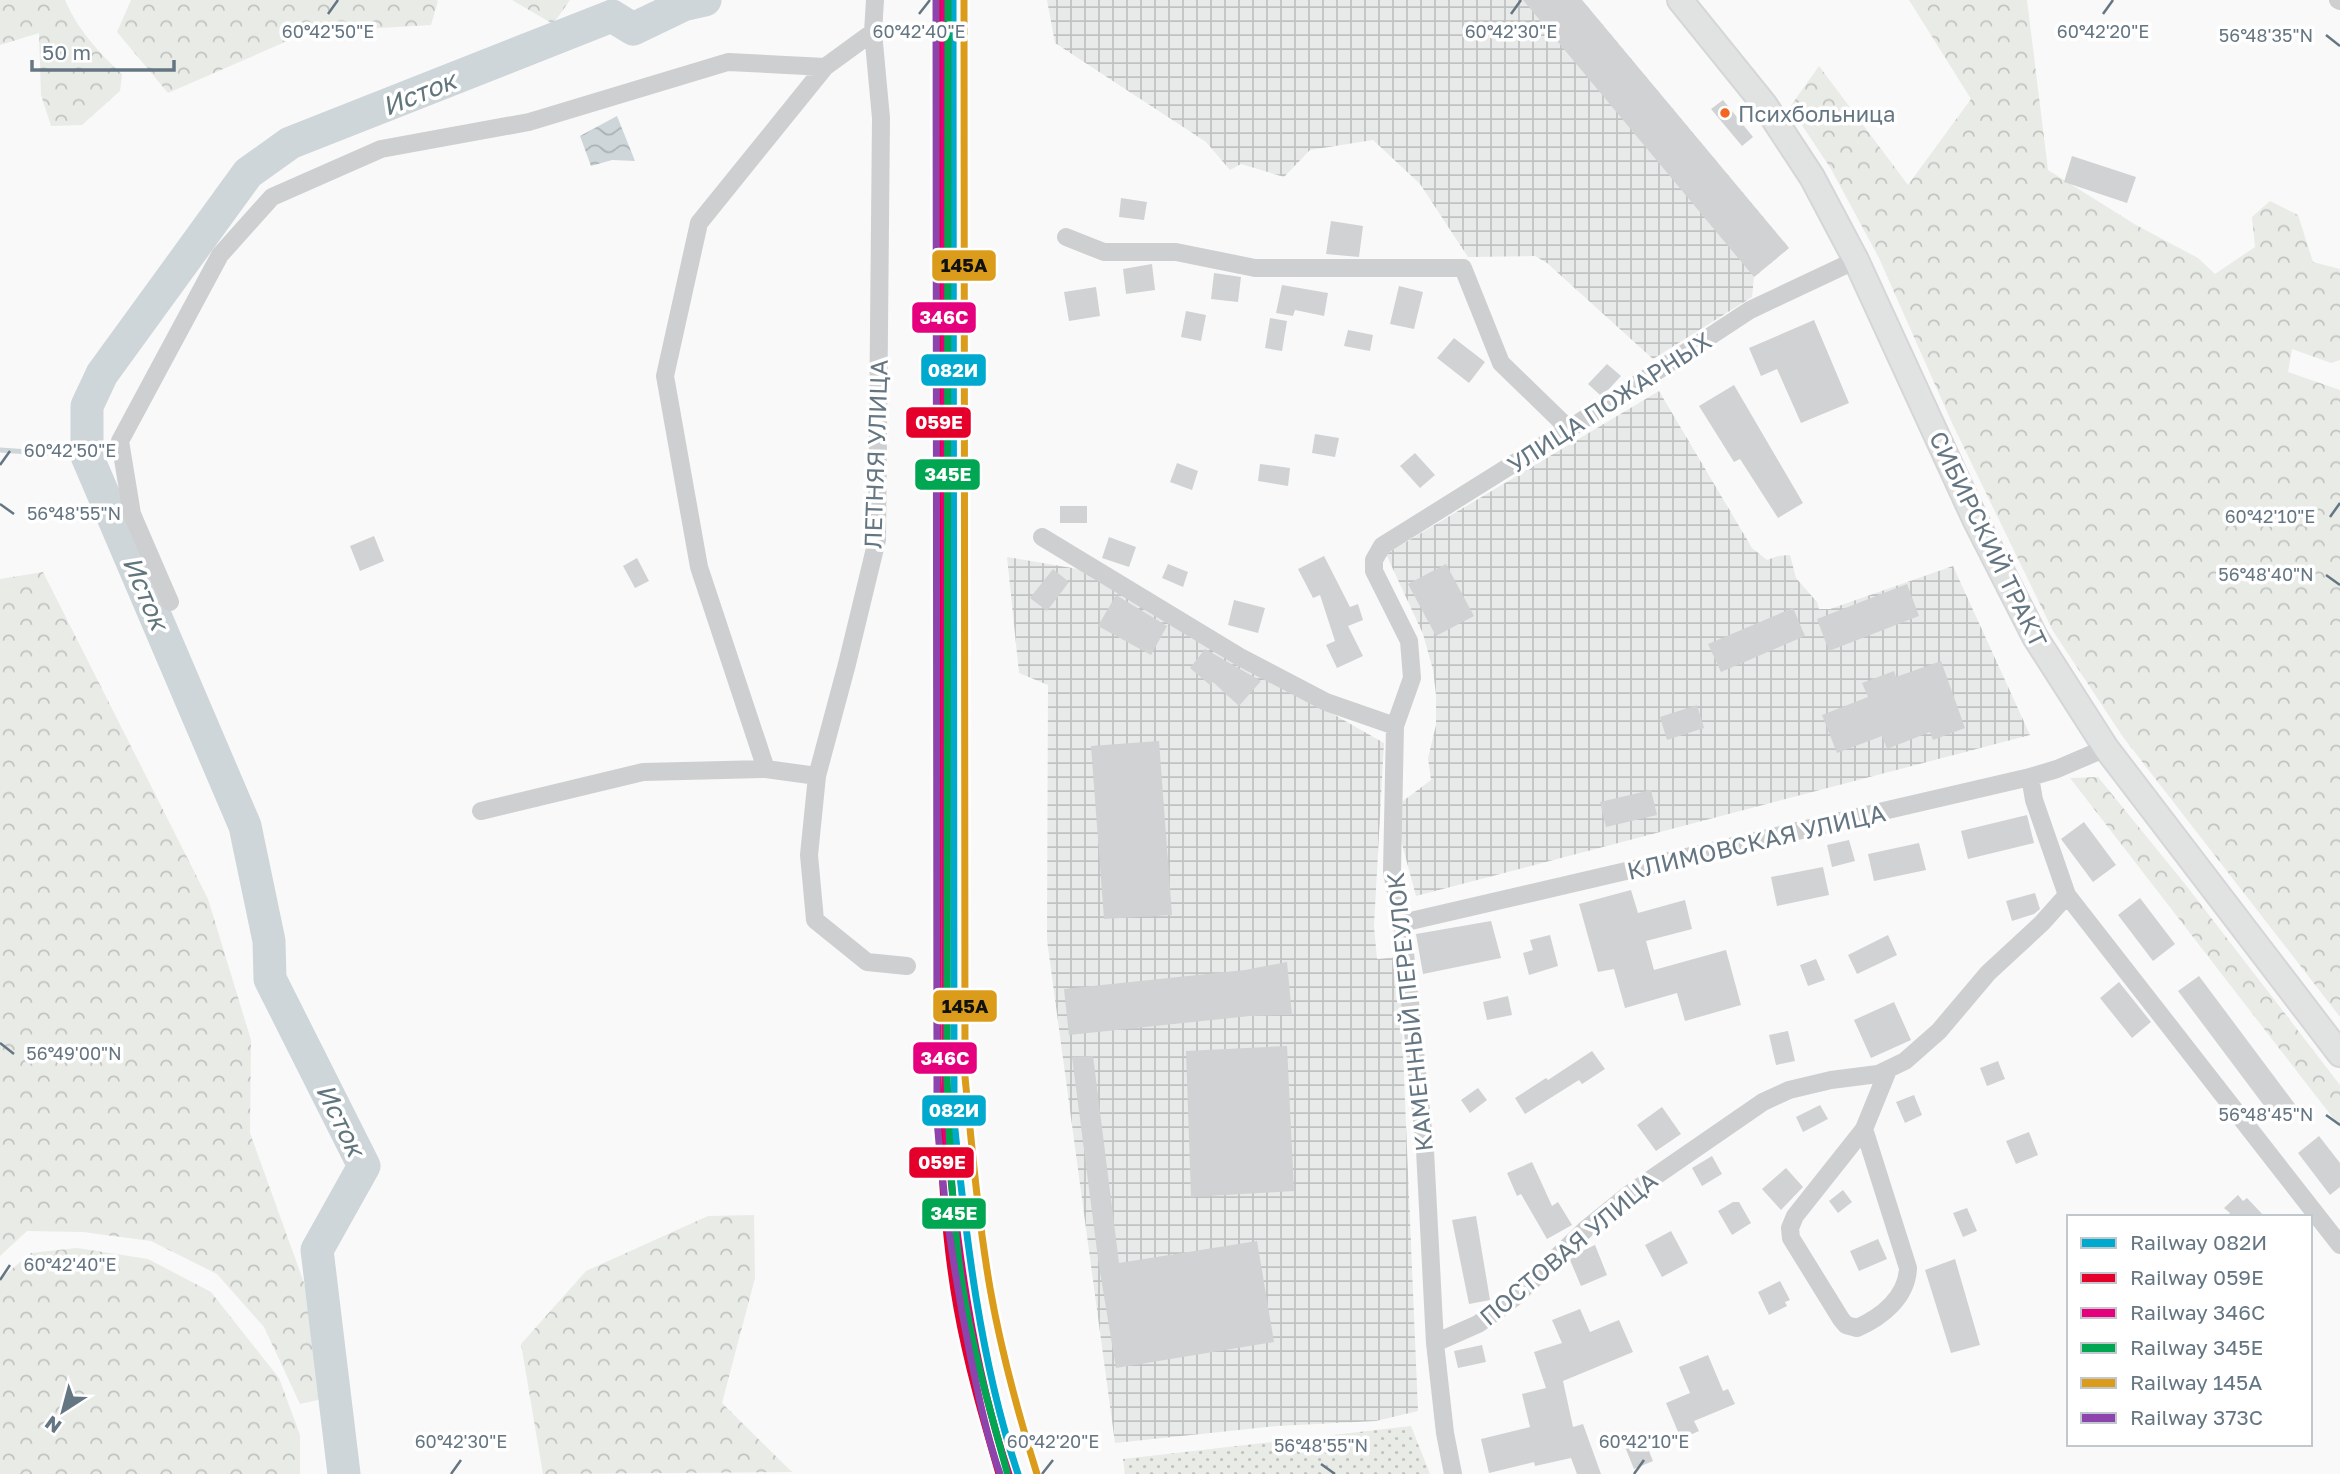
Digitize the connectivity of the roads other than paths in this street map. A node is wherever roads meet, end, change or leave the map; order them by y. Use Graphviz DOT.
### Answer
graph roads {
  1 [pos="875,0"];
  2 [pos="1680,0"];
  3 [pos="873,32"];
  4 [pos="825,67"];
  5 [pos="1066,237"];
  6 [pos="1856,260"];
  7 [pos="1569,429"];
  8 [pos="1042,537"];
  9 [pos="1374,560"];
  10 [pos="170,602"];
  11 [pos="1395,726"];
  12 [pos="2106,748"];
  13 [pos="765,769"];
  14 [pos="817,776"];
  15 [pos="2030,777"];
  16 [pos="481,811"];
  17 [pos="2067,895"];
  18 [pos="1402,923"];
  19 [pos="907,966"];
  20 [pos="2340,1054"];
  21 [pos="1888,1070"];
  22 [pos="1864,1129"];
  23 [pos="2340,1245"];
  24 [pos="1435,1343"];
  25 [pos="1452,1474"];
  1 -- 3 [label="street, ЛЕТНЯЯ УЛИЦА"];
  2 -- 6 [label="main road, СИБИРСКИЙ ТРАКТ"];
  3 -- 4 [label="street"];
  3 -- 14 [label="street, ЛЕТНЯЯ УЛИЦА"];
  4 -- 10 [label="street"];
  4 -- 13 [label="street"];
  5 -- 7 [label="street"];
  6 -- 7 [label="street, УЛИЦА ПОЖАРНЫХ"];
  6 -- 12 [label="main road, СИБИРСКИЙ ТРАКТ"];
  7 -- 9 [label="street, УЛИЦА ПОЖАРНЫХ"];
  8 -- 11 [label="street"];
  9 -- 11 [label="street, КАМЕННЫЙ ПЕРЕУЛОК"];
  11 -- 18 [label="street, КАМЕННЫЙ ПЕРЕУЛОК"];
  12 -- 15 [label="street, КЛИМОВСКАЯ УЛИЦА"];
  12 -- 20 [label="main road, СИБИРСКИЙ ТРАКТ"];
  13 -- 14 [label="street"];
  13 -- 16 [label="street"];
  14 -- 19 [label="street, ЛЕТНЯЯ УЛИЦА"];
  15 -- 17 [label="street"];
  15 -- 18 [label="street, КЛИМОВСКАЯ УЛИЦА"];
  17 -- 21 [label="street, ПОСТОВАЯ УЛИЦА"];
  17 -- 23 [label="street"];
  18 -- 24 [label="street, КАМЕННЫЙ ПЕРЕУЛОК"];
  21 -- 22 [label="street"];
  21 -- 24 [label="street, ПОСТОВАЯ УЛИЦА"];
  22 -- 22 [label="street"];
  24 -- 25 [label="street, КАМЕННЫЙ ПЕРЕУЛОК"];
}
